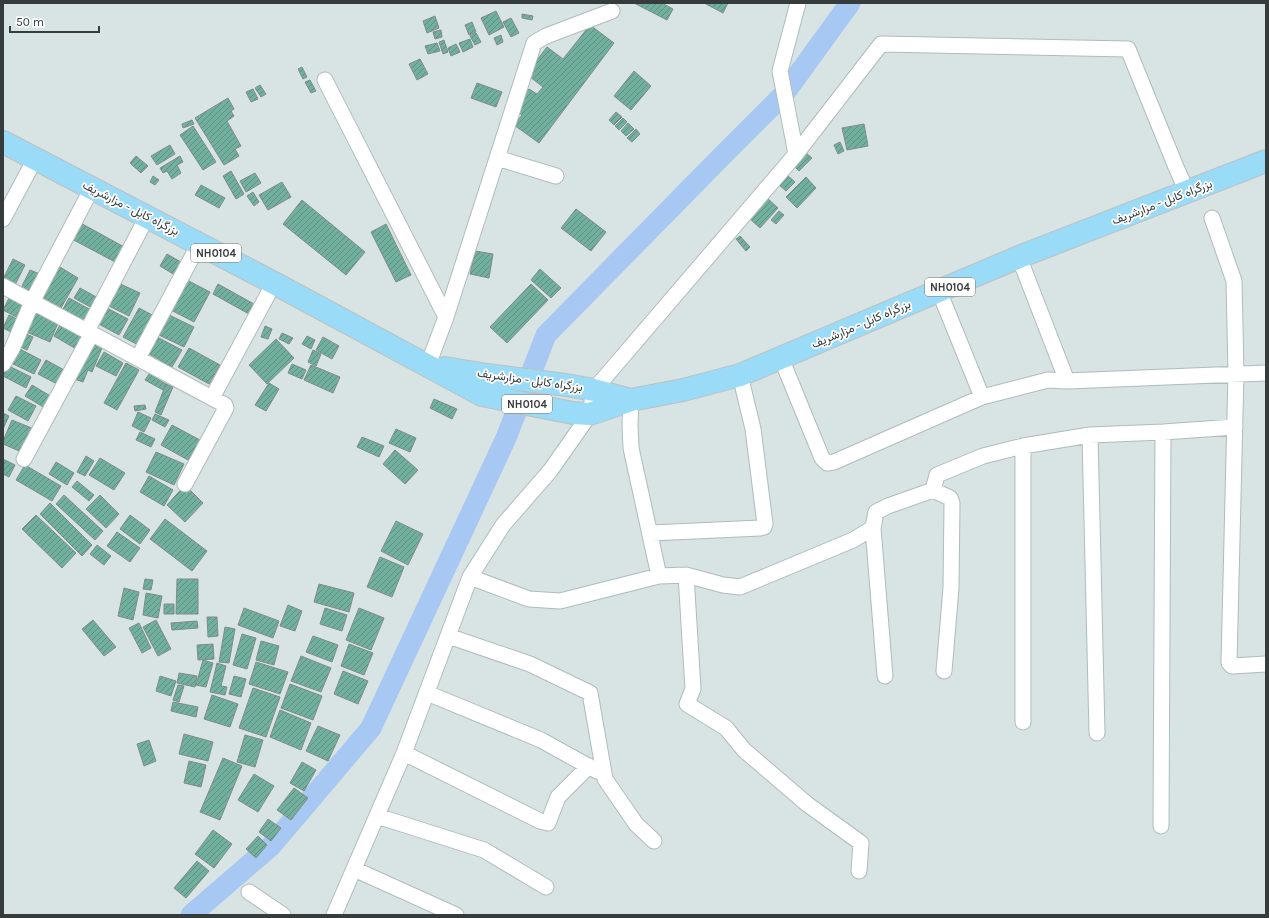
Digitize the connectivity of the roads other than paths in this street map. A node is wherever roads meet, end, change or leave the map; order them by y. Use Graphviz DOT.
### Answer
graph roads {
  1 [pos="798,3"];
  2 [pos="612,11"];
  3 [pos="325,80"];
  4 [pos="3,142"];
  5 [pos="796,154"];
  6 [pos="497,158"];
  7 [pos="35,159"];
  8 [pos="1266,161"];
  9 [pos="556,176"];
  10 [pos="92,188"];
  11 [pos="1187,192"];
  12 [pos="147,217"];
  13 [pos="1212,218"];
  14 [pos="3,219"];
  15 [pos="199,244"];
  16 [pos="1019,257"];
  17 [pos="274,283"];
  18 [pos="3,286"];
  19 [pos="939,291"];
  20 [pos="32,302"];
  21 [pos="446,317"];
  22 [pos="89,332"];
  23 [pos="138,358"];
  24 [pos="780,358"];
  25 [pos="3,364"];
  26 [pos="428,365"];
  27 [pos="1236,373"];
  28 [pos="1266,373"];
  29 [pos="740,375"];
  30 [pos="1067,381"];
  31 [pos="485,385"];
  32 [pos="594,390"];
  33 [pos="982,397"];
  34 [pos="212,398"];
  35 [pos="630,400"];
  36 [pos="581,414"];
  37 [pos="1235,427"];
  38 [pos="1163,432"];
  39 [pos="1090,435"];
  40 [pos="1023,446"];
  41 [pos="24,459"];
  42 [pos="185,484"];
  43 [pos="933,490"];
  44 [pos="873,528"];
  45 [pos="651,533"];
  46 [pos="686,575"];
  47 [pos="660,576"];
  48 [pos="470,577"];
  49 [pos="448,636"];
  50 [pos="1266,664"];
  51 [pos="944,671"];
  52 [pos="885,676"];
  53 [pos="427,693"];
  54 [pos="1023,722"];
  55 [pos="1097,733"];
  56 [pos="404,753"];
  57 [pos="589,766"];
  58 [pos="604,774"];
  59 [pos="377,816"];
  60 [pos="1161,826"];
  61 [pos="654,841"];
  62 [pos="354,869"];
  63 [pos="860,871"];
  64 [pos="546,887"];
  65 [pos="249,892"];
  66 [pos="275,913"];
  67 [pos="334,915"];
  68 [pos="456,915"];
  1 -- 5 [label="street"];
  2 -- 6 [label="street"];
  3 -- 21 [label="street"];
  4 -- 7 [label="highway, بزرگراه کابل - مزارشریف / NH0104"];
  5 -- 11 [label="street"];
  5 -- 32 [label="street"];
  6 -- 9 [label="street"];
  6 -- 21 [label="street"];
  7 -- 10 [label="highway, بزرگراه کابل - مزارشریف / NH0104"];
  7 -- 14 [label="street"];
  8 -- 11 [label="highway, بزرگراه کابل - مزارشریف / NH0104"];
  10 -- 12 [label="highway, بزرگراه کابل - مزارشریف / NH0104"];
  10 -- 20 [label="street"];
  11 -- 16 [label="highway, بزرگراه کابل - مزارشریف / NH0104"];
  12 -- 15 [label="highway, بزرگراه کابل - مزارشریف / NH0104"];
  12 -- 22 [label="street"];
  13 -- 27 [label="street"];
  15 -- 17 [label="highway, بزرگراه کابل - مزارشریف / NH0104"];
  15 -- 23 [label="street"];
  16 -- 19 [label="highway, بزرگراه کابل - مزارشریف / NH0104"];
  16 -- 30 [label="street"];
  17 -- 26 [label="highway, بزرگراه کابل - مزارشریف / NH0104"];
  17 -- 34 [label="street"];
  18 -- 20 [label="street"];
  19 -- 24 [label="highway, بزرگراه کابل - مزارشریف / NH0104"];
  19 -- 33 [label="street"];
  20 -- 22 [label="street"];
  20 -- 25 [label="street"];
  21 -- 26 [label="street"];
  22 -- 23 [label="street"];
  22 -- 41 [label="street"];
  23 -- 34 [label="street"];
  24 -- 29 [label="highway, بزرگراه کابل - مزارشریف / NH0104"];
  24 -- 33 [label="street"];
  26 -- 31 [label="highway, بزرگراه کابل - مزارشریف / NH0104"];
  27 -- 28 [label="street"];
  27 -- 30 [label="street"];
  27 -- 37 [label="street"];
  29 -- 35 [label="highway, بزرگراه کابل - مزارشریف / NH0104"];
  29 -- 45 [label="street"];
  30 -- 33 [label="street"];
  31 -- 32 [label="highway, بزرگراه کابل - مزارشریف / NH0104"];
  31 -- 36 [label="highway, بزرگراه کابل - مزارشریف / NH0104"];
  32 -- 35 [label="highway, بزرگراه کابل - مزارشریف / NH0104"];
  32 -- 36 [label="street"];
  34 -- 42 [label="street"];
  35 -- 36 [label="highway, بزرگراه کابل - مزارشریف / NH0104"];
  35 -- 45 [label="street"];
  36 -- 48 [label="street"];
  37 -- 38 [label="street"];
  37 -- 50 [label="street"];
  38 -- 39 [label="street"];
  38 -- 60 [label="street"];
  39 -- 40 [label="street"];
  39 -- 55 [label="street"];
  40 -- 43 [label="street"];
  40 -- 54 [label="street"];
  43 -- 44 [label="street"];
  43 -- 51 [label="street"];
  44 -- 46 [label="street"];
  44 -- 52 [label="street"];
  45 -- 47 [label="street"];
  46 -- 47 [label="street"];
  46 -- 63 [label="street"];
  47 -- 48 [label="street"];
  48 -- 49 [label="street"];
  49 -- 53 [label="street"];
  49 -- 58 [label="street"];
  53 -- 56 [label="street"];
  53 -- 57 [label="street"];
  56 -- 57 [label="street"];
  56 -- 59 [label="street"];
  57 -- 58 [label="street"];
  58 -- 61 [label="street"];
  59 -- 62 [label="street"];
  59 -- 64 [label="street"];
  62 -- 67 [label="street"];
  62 -- 68 [label="street"];
  65 -- 66 [label="street"];
}
